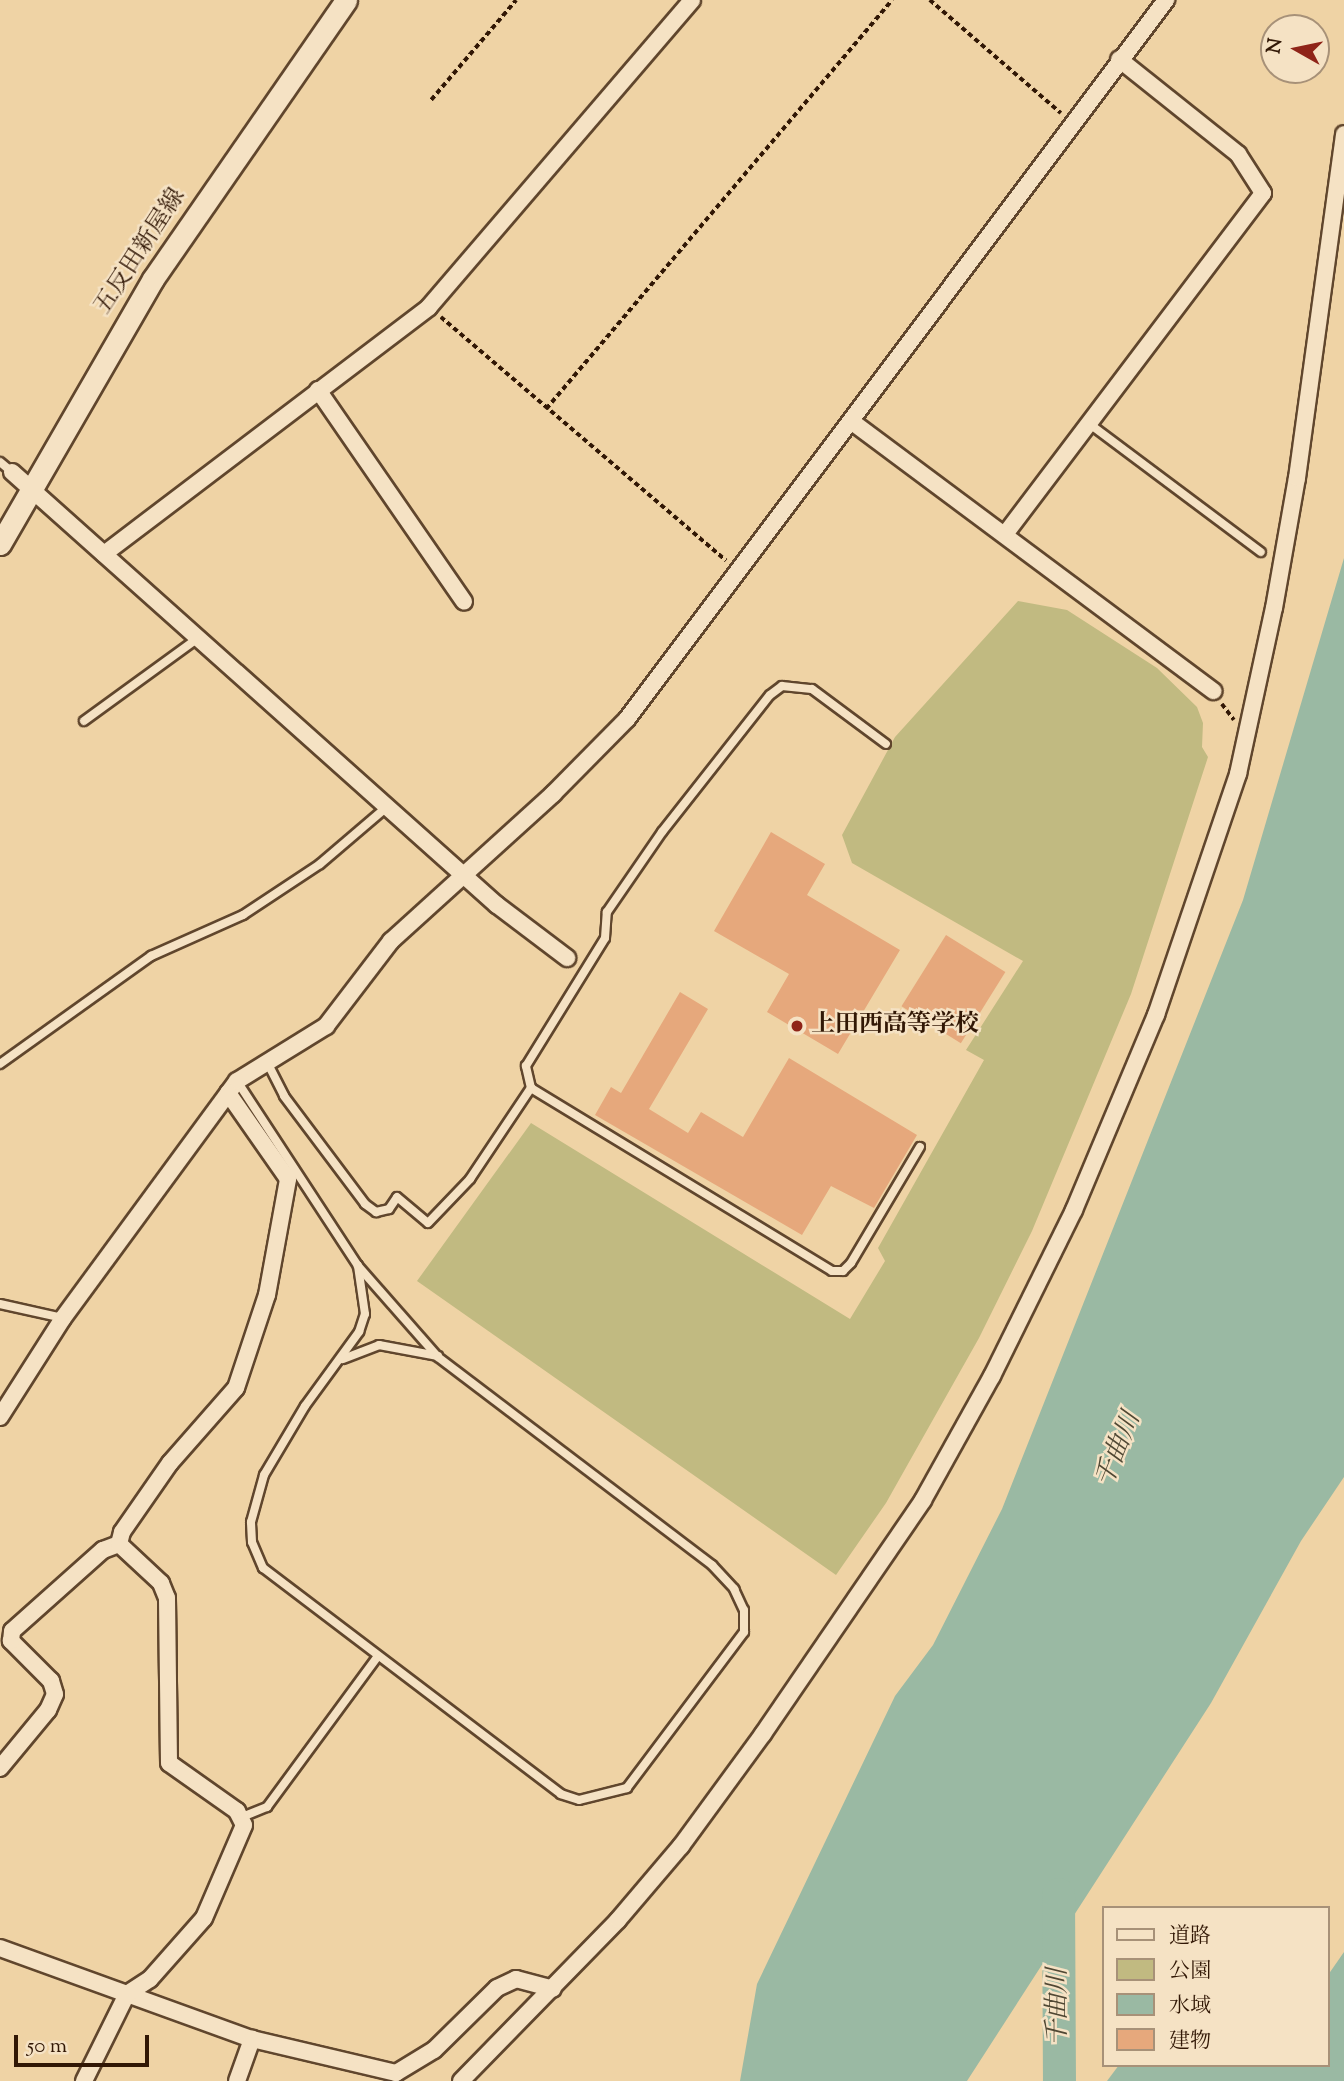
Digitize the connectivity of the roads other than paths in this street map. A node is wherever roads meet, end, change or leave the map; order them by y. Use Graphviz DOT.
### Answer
graph roads {
  1 [pos="692,0"];
  2 [pos="1166,0"];
  3 [pos="337,3"];
  4 [pos="1119,59"];
  5 [pos="1344,134"];
  6 [pos="317,390"];
  7 [pos="852,421"];
  8 [pos="1087,422"];
  9 [pos="6,467"];
  10 [pos="31,488"];
  11 [pos="1006,533"];
  12 [pos="0,544"];
  13 [pos="1261,552"];
  14 [pos="104,554"];
  15 [pos="464,601"];
  16 [pos="197,639"];
  17 [pos="1213,691"];
  18 [pos="84,721"];
  19 [pos="886,744"];
  20 [pos="388,806"];
  21 [pos="463,873"];
  22 [pos="566,958"];
  23 [pos="585,972"];
  24 [pos="266,1059"];
  25 [pos="0,1064"];
  26 [pos="232,1087"];
  27 [pos="530,1088"];
  28 [pos="920,1147"];
  29 [pos="358,1266"];
  30 [pos="0,1304"];
  31 [pos="63,1318"];
  32 [pos="438,1357"];
  33 [pos="340,1360"];
  34 [pos="0,1417"];
  35 [pos="119,1544"];
  36 [pos="378,1656"];
  37 [pos="0,1768"];
  38 [pos="242,1817"];
  39 [pos="0,1948"];
  40 [pos="553,1989"];
  41 [pos="127,1994"];
  42 [pos="252,2039"];
  43 [pos="84,2081"];
  44 [pos="237,2081"];
  45 [pos="461,2081"];
  1 -- 6 [label="street"];
  2 -- 4 [label="street"];
  3 -- 10 [label="street, 五反田新屋線"];
  4 -- 7 [label="street"];
  4 -- 8 [label="street"];
  5 -- 40 [label="street"];
  6 -- 14 [label="street"];
  6 -- 15 [label="street"];
  7 -- 11 [label="street"];
  7 -- 21 [label="street"];
  8 -- 11 [label="street"];
  8 -- 13 [label="lane"];
  9 -- 10 [label="street"];
  10 -- 12 [label="street, 五反田新屋線"];
  10 -- 14 [label="street"];
  11 -- 17 [label="street"];
  14 -- 16 [label="street"];
  16 -- 18 [label="lane"];
  16 -- 20 [label="street"];
  19 -- 23 [label="lane"];
  20 -- 21 [label="street"];
  20 -- 25 [label="lane"];
  21 -- 22 [label="street"];
  21 -- 24 [label="street"];
  22 -- 23 [label="lane"];
  23 -- 27 [label="lane"];
  24 -- 26 [label="street"];
  24 -- 27 [label="lane"];
  26 -- 29 [label="lane"];
  26 -- 31 [label="street"];
  26 -- 35 [label="street"];
  27 -- 28 [label="lane"];
  29 -- 32 [label="lane"];
  29 -- 33 [label="lane"];
  30 -- 31 [label="lane"];
  31 -- 34 [label="street"];
  32 -- 33 [label="lane"];
  32 -- 36 [label="lane"];
  33 -- 36 [label="lane"];
  35 -- 37 [label="street"];
  35 -- 38 [label="street"];
  36 -- 38 [label="lane"];
  38 -- 41 [label="street"];
  39 -- 41 [label="street"];
  40 -- 42 [label="street"];
  40 -- 45 [label="street"];
  41 -- 42 [label="street"];
  41 -- 43 [label="street"];
  42 -- 44 [label="street"];
}
